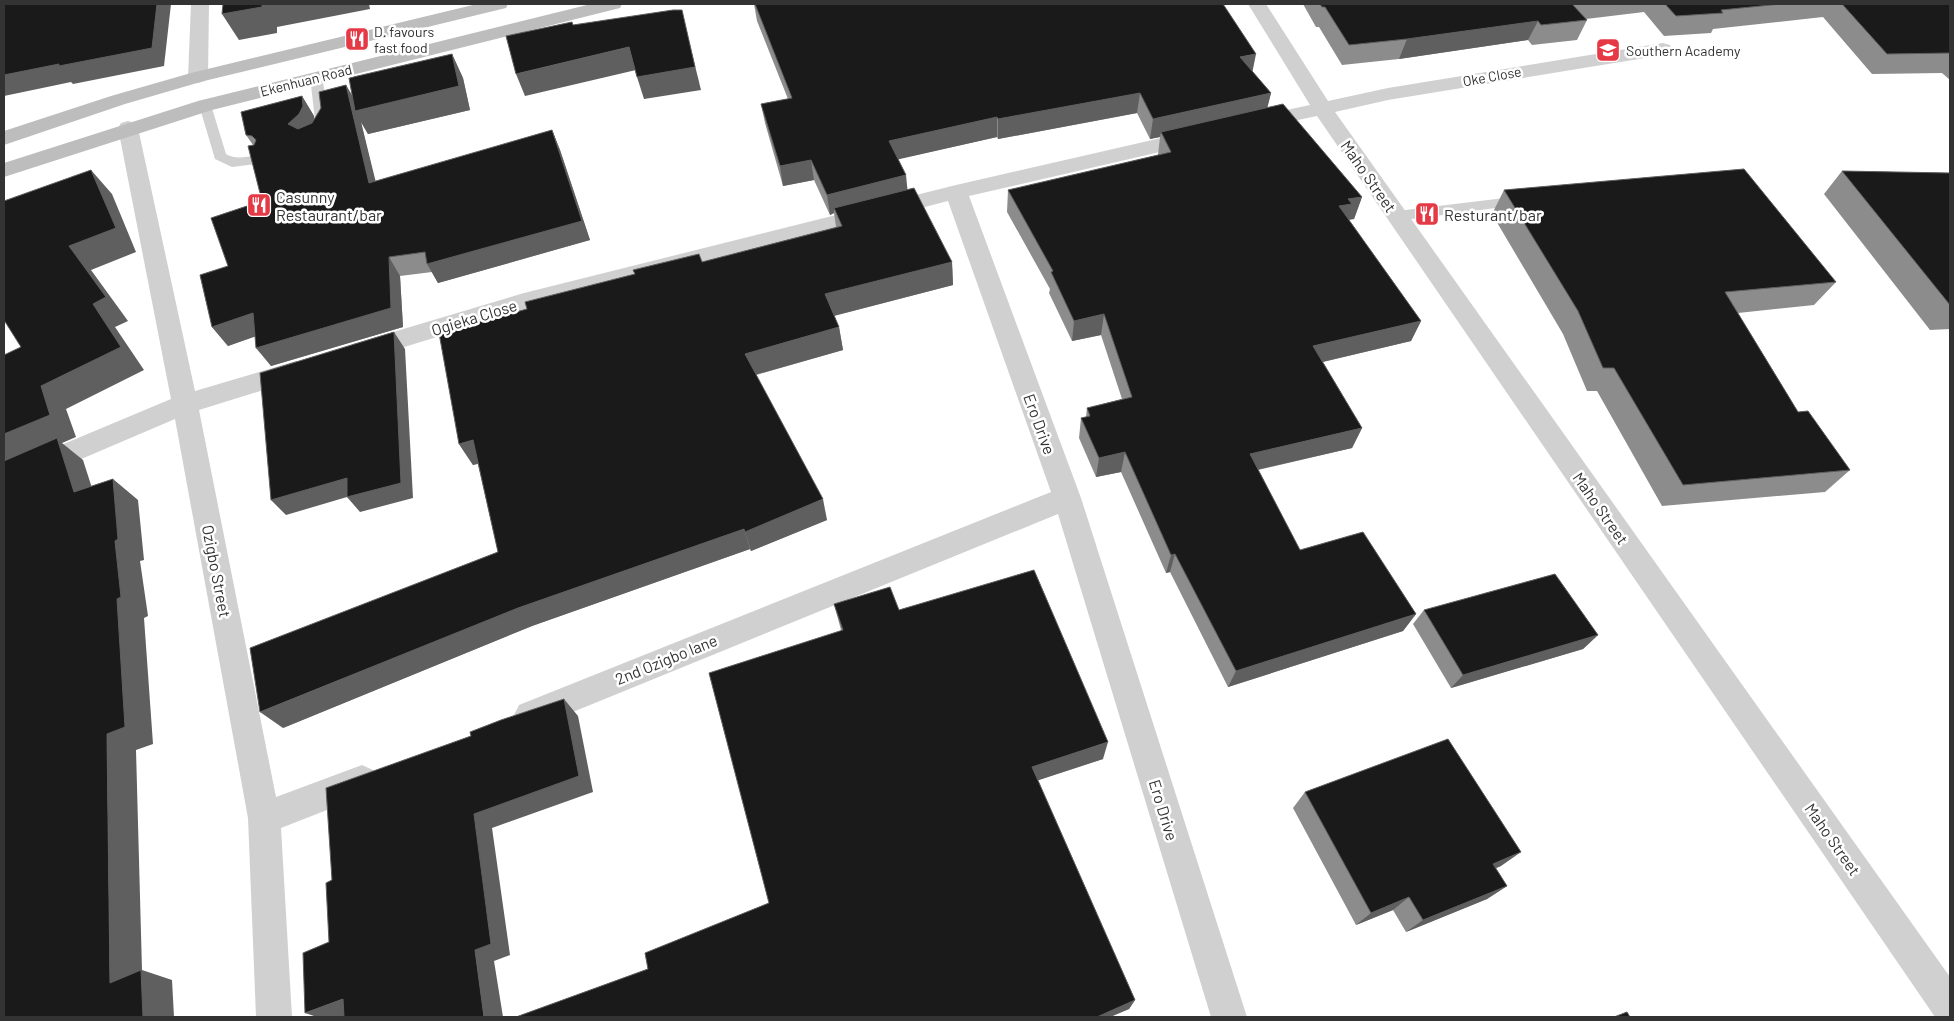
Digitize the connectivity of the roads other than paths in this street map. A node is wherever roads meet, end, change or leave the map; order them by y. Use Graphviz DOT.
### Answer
graph roads {
  1 [pos="200,4"];
  2 [pos="499,4"];
  3 [pos="613,4"];
  4 [pos="1257,4"];
  5 [pos="1663,49"];
  6 [pos="198,77"];
  7 [pos="316,77"];
  8 [pos="204,105"];
  9 [pos="1322,108"];
  10 [pos="128,128"];
  11 [pos="4,138"];
  12 [pos="317,138"];
  13 [pos="260,160"];
  14 [pos="4,170"];
  15 [pos="956,192"];
  16 [pos="1534,200"];
  17 [pos="1397,216"];
  18 [pos="345,356"];
  19 [pos="317,364"];
  20 [pos="186,404"];
  21 [pos="4,481"];
  22 [pos="1066,498"];
  23 [pos="504,726"];
  24 [pos="385,772"];
  25 [pos="264,818"];
  26 [pos="1950,1008"];
  27 [pos="274,1017"];
  28 [pos="1229,1017"];
  1 -- 6 [label="street"];
  2 -- 6 [label="main road, Ekenhuan Road"];
  3 -- 7 [label="main road, Ekenhuan Road"];
  4 -- 9 [label="street, Maho Street"];
  5 -- 9 [label="street, Oke Close"];
  6 -- 11 [label="main road, Ekenhuan Road"];
  7 -- 8 [label="main road, Ekenhuan Road"];
  7 -- 12 [label="lane"];
  8 -- 10 [label="main road, Ekenhuan Road"];
  8 -- 13 [label="lane"];
  9 -- 15 [label="street"];
  9 -- 17 [label="street, Maho Street"];
  10 -- 14 [label="main road, Ekenhuan Road"];
  10 -- 20 [label="street, Ozigbo Street"];
  15 -- 18 [label="street, Ogieka Close"];
  15 -- 22 [label="street, Ero Drive"];
  16 -- 17 [label="lane"];
  17 -- 26 [label="street, Maho Street"];
  19 -- 20 [label="street"];
  20 -- 21 [label="street"];
  20 -- 25 [label="street, Ozigbo Street"];
  22 -- 23 [label="street, 2nd Ozigbo lane"];
  22 -- 28 [label="street, Ero Drive"];
  24 -- 25 [label="street"];
  25 -- 27 [label="street, Ozigbo Street"];
}
